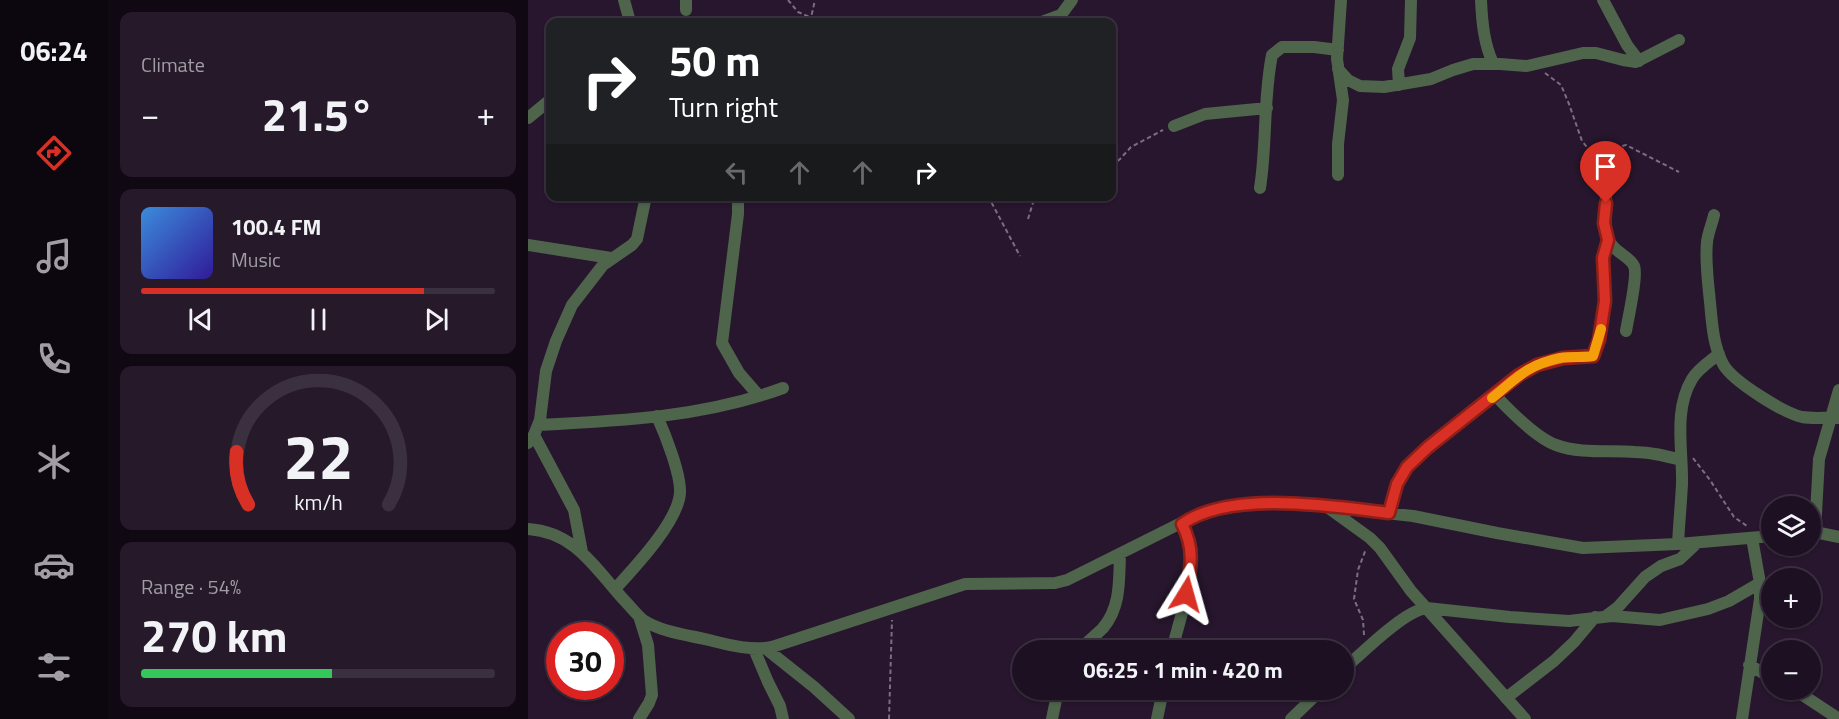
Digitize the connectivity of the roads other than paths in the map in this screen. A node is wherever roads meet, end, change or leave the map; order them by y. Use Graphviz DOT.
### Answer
graph roads {
  1 [pos="624,0"];
  2 [pos="1072,0"];
  3 [pos="1341,0"];
  4 [pos="1411,0"];
  5 [pos="1481,0"];
  6 [pos="1603,0"];
  7 [pos="629,18"];
  8 [pos="1053,18"];
  9 [pos="1679,40"];
  10 [pos="1338,50"];
  11 [pos="1639,61"];
  12 [pos="1493,63"];
  13 [pos="1338,69"];
  14 [pos="1399,85"];
  15 [pos="546,103"];
  16 [pos="1267,108"];
  17 [pos="528,117"];
  18 [pos="1174,126"];
  19 [pos="1603,151"];
  20 [pos="1338,175"];
  21 [pos="1260,188"];
  22 [pos="645,201"];
  23 [pos="738,201"];
  24 [pos="1714,215"];
  25 [pos="1608,240"];
  26 [pos="528,245"];
  27 [pos="611,258"];
  28 [pos="1626,331"];
  29 [pos="1719,354"];
  30 [pos="783,388"];
  31 [pos="1839,390"];
  32 [pos="1495,395"];
  33 [pos="759,396"];
  34 [pos="657,416"];
  35 [pos="1836,418"];
  36 [pos="533,434"];
  37 [pos="1681,460"];
  38 [pos="1816,496"];
  39 [pos="1326,506"];
  40 [pos="1389,513"];
  41 [pos="1182,524"];
  42 [pos="528,529"];
  43 [pos="1821,533"];
  44 [pos="1761,537"];
  45 [pos="1839,537"];
  46 [pos="1755,538"];
  47 [pos="1697,543"];
  48 [pos="1678,544"];
  49 [pos="582,552"];
  50 [pos="1120,554"];
  51 [pos="1760,584"];
  52 [pos="615,589"];
  53 [pos="1427,608"];
  54 [pos="639,616"];
  55 [pos="1600,616"];
  56 [pos="1090,640"];
  57 [pos="1175,640"];
  58 [pos="760,648"];
  59 [pos="1354,660"];
  60 [pos="1749,665"];
  61 [pos="1761,672"];
  62 [pos="1506,698"];
  63 [pos="1056,700"];
  64 [pos="1161,700"];
  65 [pos="1311,700"];
  66 [pos="1810,700"];
  67 [pos="639,719"];
  68 [pos="783,719"];
  69 [pos="849,719"];
  70 [pos="1052,719"];
  71 [pos="1157,719"];
  72 [pos="1291,719"];
  73 [pos="1525,719"];
  74 [pos="1742,719"];
  75 [pos="1839,719"];
  1 -- 7 [label="street"];
  2 -- 8 [label="street"];
  3 -- 10 [label="street"];
  4 -- 14 [label="street"];
  5 -- 12 [label="street"];
  6 -- 11 [label="street"];
  9 -- 11 [label="street"];
  10 -- 13 [label="street"];
  10 -- 16 [label="street"];
  11 -- 12 [label="street"];
  12 -- 14 [label="street"];
  13 -- 14 [label="street"];
  13 -- 20 [label="street"];
  15 -- 17 [label="street"];
  16 -- 18 [label="street"];
  16 -- 21 [label="street"];
  19 -- 25 [label="street"];
  22 -- 27 [label="street"];
  23 -- 33 [label="street"];
  24 -- 29 [label="street"];
  25 -- 28 [label="street"];
  25 -- 32 [label="street"];
  26 -- 27 [label="street"];
  27 -- 36 [label="street"];
  29 -- 35 [label="street"];
  29 -- 37 [label="street"];
  30 -- 33 [label="street"];
  31 -- 35 [label="street"];
  32 -- 37 [label="street"];
  32 -- 40 [label="street"];
  33 -- 34 [label="street"];
  34 -- 36 [label="street"];
  34 -- 52 [label="street"];
  35 -- 38 [label="street"];
  36 -- 49 [label="street"];
  37 -- 48 [label="street"];
  39 -- 40 [label="street"];
  39 -- 41 [label="street"];
  39 -- 53 [label="street"];
  40 -- 48 [label="street"];
  41 -- 50 [label="street"];
  41 -- 57 [label="street"];
  42 -- 49 [label="street"];
  43 -- 45 [label="street"];
  44 -- 46 [label="street"];
  46 -- 47 [label="street"];
  46 -- 51 [label="street"];
  47 -- 48 [label="street"];
  47 -- 55 [label="street"];
  49 -- 52 [label="street"];
  50 -- 56 [label="street"];
  50 -- 58 [label="street"];
  51 -- 55 [label="street"];
  51 -- 60 [label="street"];
  52 -- 54 [label="street"];
  53 -- 55 [label="street"];
  53 -- 59 [label="street"];
  53 -- 62 [label="street"];
  54 -- 58 [label="street"];
  54 -- 67 [label="street"];
  55 -- 62 [label="street"];
  58 -- 68 [label="street"];
  58 -- 69 [label="street"];
  60 -- 61 [label="street"];
  60 -- 74 [label="street"];
  62 -- 73 [label="street"];
  63 -- 70 [label="street"];
  64 -- 71 [label="street"];
  65 -- 72 [label="street"];
  66 -- 75 [label="street"];
}
